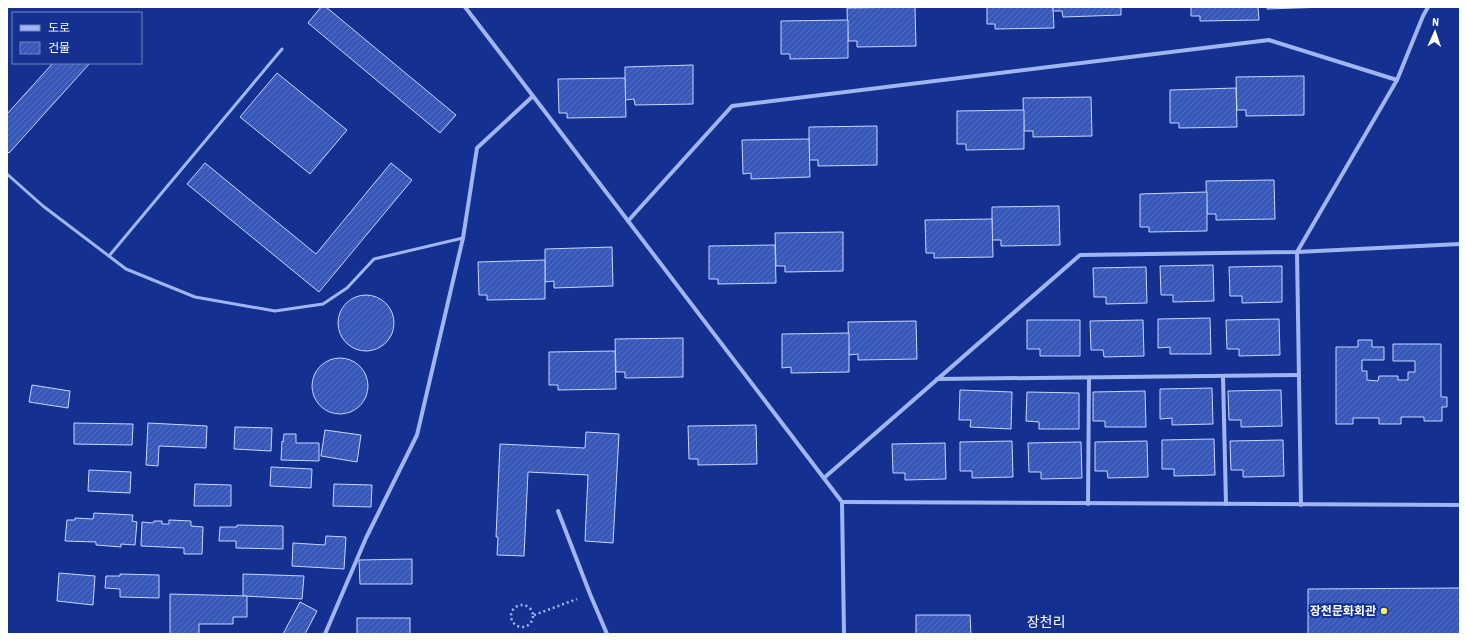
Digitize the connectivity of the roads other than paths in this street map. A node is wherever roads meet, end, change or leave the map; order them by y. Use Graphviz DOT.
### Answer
graph roads {
  1 [pos="465,7"];
  2 [pos="1428,7"];
  3 [pos="282,49"];
  4 [pos="1397,80"];
  5 [pos="533,96"];
  6 [pos="7,174"];
  7 [pos="628,221"];
  8 [pos="463,238"];
  9 [pos="1460,244"];
  10 [pos="1297,252"];
  11 [pos="109,256"];
  12 [pos="1299,375"];
  13 [pos="1223,376"];
  14 [pos="1089,378"];
  15 [pos="937,379"];
  16 [pos="824,478"];
  17 [pos="842,502"];
  18 [pos="1088,504"];
  19 [pos="1226,504"];
  20 [pos="1301,505"];
  21 [pos="1460,505"];
  22 [pos="558,511"];
  23 [pos="325,634"];
  24 [pos="607,634"];
  25 [pos="844,634"];
  1 -- 5 [label="street"];
  2 -- 4 [label="street"];
  3 -- 11 [label="lane"];
  4 -- 7 [label="street"];
  4 -- 10 [label="street"];
  5 -- 7 [label="street"];
  5 -- 8 [label="street"];
  6 -- 11 [label="lane"];
  7 -- 16 [label="street"];
  8 -- 11 [label="lane"];
  8 -- 23 [label="street"];
  9 -- 10 [label="street"];
  10 -- 12 [label="street"];
  10 -- 15 [label="street"];
  12 -- 13 [label="street"];
  12 -- 20 [label="street"];
  13 -- 14 [label="street"];
  13 -- 19 [label="street"];
  14 -- 15 [label="street"];
  14 -- 18 [label="street"];
  15 -- 16 [label="street"];
  16 -- 17 [label="street"];
  17 -- 18 [label="street"];
  17 -- 25 [label="street"];
  18 -- 19 [label="street"];
  19 -- 20 [label="street"];
  20 -- 21 [label="street"];
  22 -- 24 [label="street"];
}
